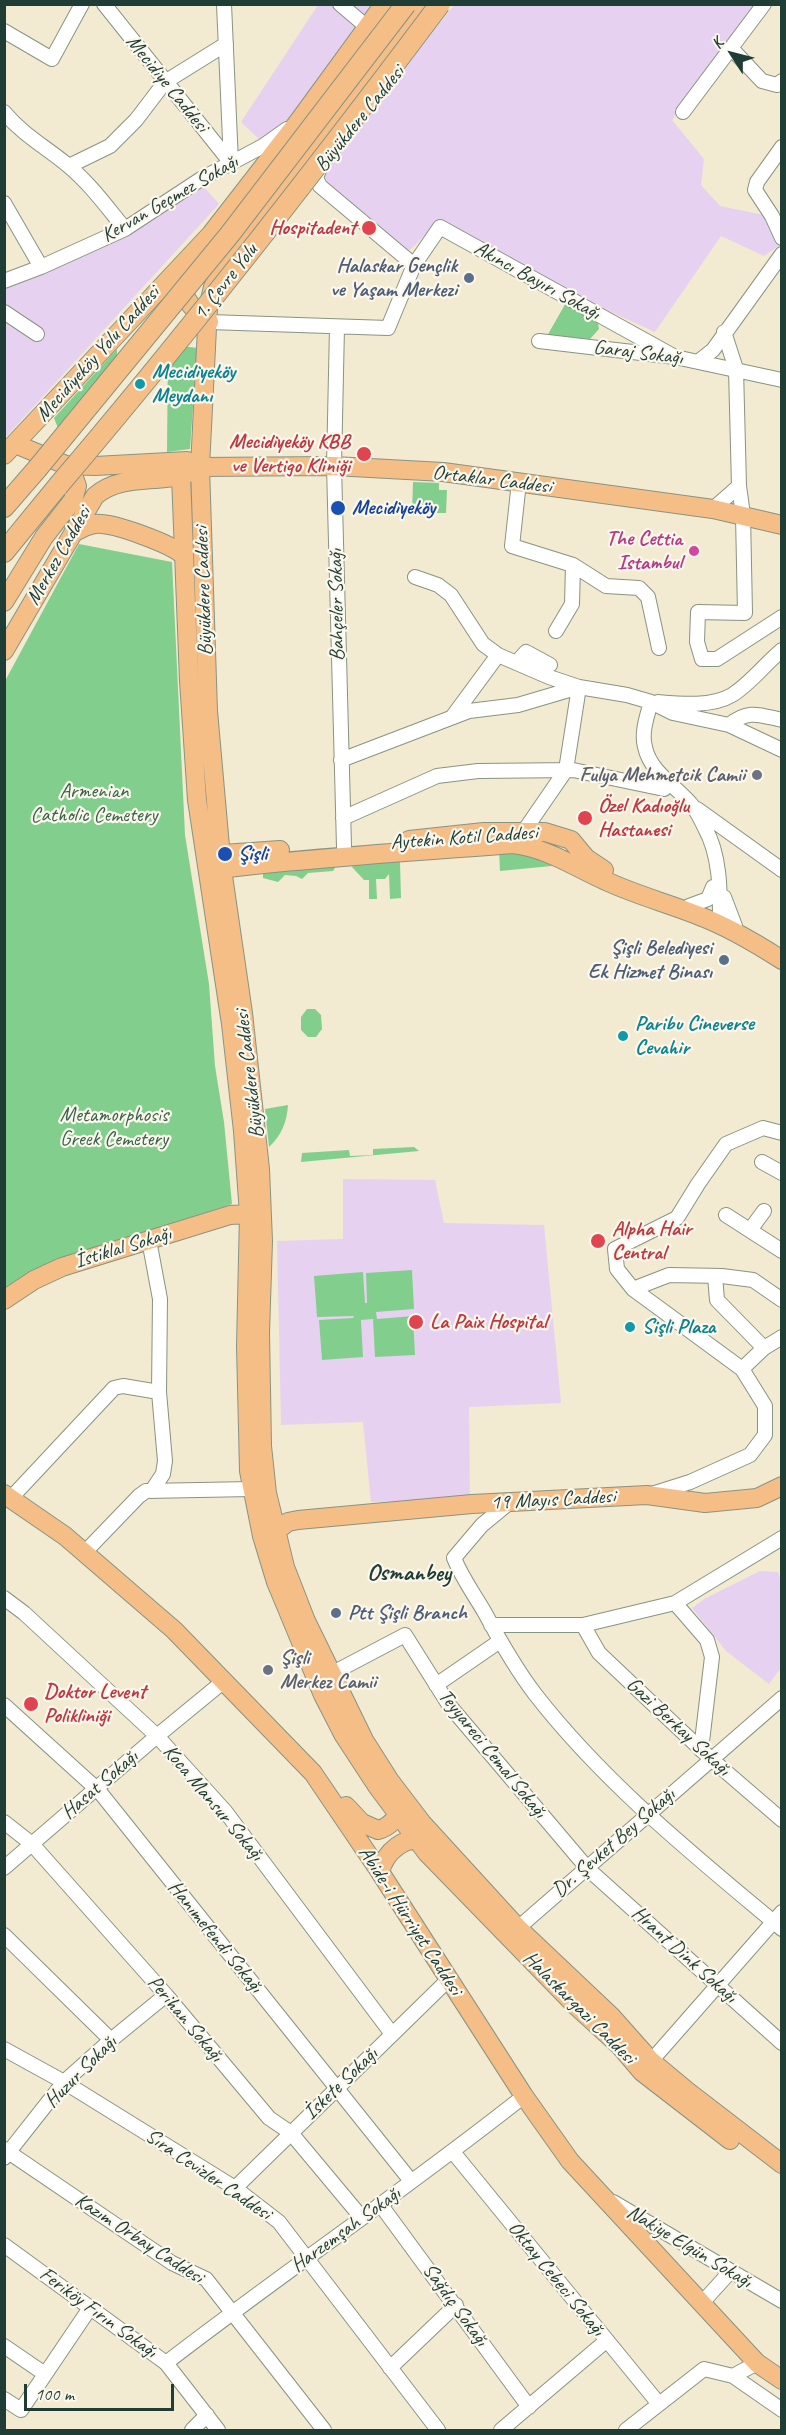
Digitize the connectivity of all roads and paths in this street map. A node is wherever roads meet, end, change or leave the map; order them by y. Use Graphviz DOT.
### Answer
graph roads {
  1 [pos="82,4"];
  2 [pos="104,4"];
  3 [pos="224,4"];
  4 [pos="340,4"];
  5 [pos="384,4"];
  6 [pos="406,4"];
  7 [pos="422,4"];
  8 [pos="440,4"];
  9 [pos="448,4"];
  10 [pos="764,4"];
  11 [pos="367,27"];
  12 [pos="4,31"];
  13 [pos="226,44"];
  14 [pos="731,48"];
  15 [pos="782,81"];
  16 [pos="165,82"];
  17 [pos="4,112"];
  18 [pos="683,112"];
  19 [pos="298,122"];
  20 [pos="16,126"];
  21 [pos="4,135"];
  22 [pos="782,147"];
  23 [pos="231,162"];
  24 [pos="69,166"];
  25 [pos="319,178"];
  26 [pos="4,203"];
  27 [pos="125,229"];
  28 [pos="782,238"];
  29 [pos="193,254"];
  30 [pos="782,254"];
  31 [pos="414,265"];
  32 [pos="41,267"];
  33 [pos="4,281"];
  34 [pos="4,312"];
  35 [pos="209,322"];
  36 [pos="337,327"];
  37 [pos="724,332"];
  38 [pos="37,334"];
  39 [pos="539,341"];
  40 [pos="675,357"];
  41 [pos="699,361"];
  42 [pos="736,369"];
  43 [pos="782,380"];
  44 [pos="10,450"];
  45 [pos="66,465"];
  46 [pos="334,466"];
  47 [pos="200,467"];
  48 [pos="181,476"];
  49 [pos="519,482"];
  50 [pos="739,486"];
  51 [pos="4,507"];
  52 [pos="712,509"];
  53 [pos="743,515"];
  54 [pos="782,525"];
  55 [pos="73,533"];
  56 [pos="4,552"];
  57 [pos="184,556"];
  58 [pos="573,565"];
  59 [pos="416,578"];
  60 [pos="4,602"];
  61 [pos="782,616"];
  62 [pos="556,631"];
  63 [pos="659,648"];
  64 [pos="782,650"];
  65 [pos="4,651"];
  66 [pos="498,655"];
  67 [pos="517,662"];
  68 [pos="550,664"];
  69 [pos="579,687"];
  70 [pos="651,702"];
  71 [pos="453,717"];
  72 [pos="782,720"];
  73 [pos="729,725"];
  74 [pos="340,744"];
  75 [pos="782,750"];
  76 [pos="360,751"];
  77 [pos="341,760"];
  78 [pos="566,770"];
  79 [pos="666,787"];
  80 [pos="688,807"];
  81 [pos="343,818"];
  82 [pos="712,827"];
  83 [pos="524,831"];
  84 [pos="556,834"];
  85 [pos="344,847"];
  86 [pos="558,857"];
  87 [pos="213,862"];
  88 [pos="583,863"];
  89 [pos="782,870"];
  90 [pos="717,886"];
  91 [pos="689,906"];
  92 [pos="719,921"];
  93 [pos="782,960"];
  94 [pos="782,1133"];
  95 [pos="762,1162"];
  96 [pos="782,1173"];
  97 [pos="764,1210"];
  98 [pos="249,1214"];
  99 [pos="726,1215"];
  100 [pos="750,1230"];
  101 [pos="149,1240"];
  102 [pos="263,1241"];
  103 [pos="780,1248"];
  104 [pos="715,1276"];
  105 [pos="633,1288"];
  106 [pos="4,1300"];
  107 [pos="782,1300"];
  108 [pos="782,1337"];
  109 [pos="764,1348"];
  110 [pos="742,1369"];
  111 [pos="159,1392"];
  112 [pos="782,1486"];
  113 [pos="153,1489"];
  114 [pos="260,1491"];
  115 [pos="647,1495"];
  116 [pos="8,1496"];
  117 [pos="510,1502"];
  118 [pos="322,1517"];
  119 [pos="276,1531"];
  120 [pos="782,1538"];
  121 [pos="85,1552"];
  122 [pos="4,1598"];
  123 [pos="675,1603"];
  124 [pos="491,1625"];
  125 [pos="584,1625"];
  126 [pos="500,1641"];
  127 [pos="331,1674"];
  128 [pos="224,1681"];
  129 [pos="436,1685"];
  130 [pos="782,1690"];
  131 [pos="782,1698"];
  132 [pos="4,1706"];
  133 [pos="157,1736"];
  134 [pos="706,1754"];
  135 [pos="313,1773"];
  136 [pos="96,1788"];
  137 [pos="400,1806"];
  138 [pos="648,1814"];
  139 [pos="782,1820"];
  140 [pos="4,1822"];
  141 [pos="417,1839"];
  142 [pos="32,1844"];
  143 [pos="455,1861"];
  144 [pos="587,1868"];
  145 [pos="4,1869"];
  146 [pos="380,1872"];
  147 [pos="779,1921"];
  148 [pos="518,1928"];
  149 [pos="4,1935"];
  150 [pos="448,1980"];
  151 [pos="719,1985"];
  152 [pos="166,1995"];
  153 [pos="392,2034"];
  154 [pos="111,2040"];
  155 [pos="782,2043"];
  156 [pos="4,2049"];
  157 [pos="646,2066"];
  158 [pos="64,2082"];
  159 [pos="337,2089"];
  160 [pos="524,2096"];
  161 [pos="291,2133"];
  162 [pos="453,2152"];
  163 [pos="6,2153"];
  164 [pos="782,2164"];
  165 [pos="782,2179"];
  166 [pos="411,2181"];
  167 [pos="235,2188"];
  168 [pos="597,2192"];
  169 [pos="380,2204"];
  170 [pos="362,2218"];
  171 [pos="4,2245"];
  172 [pos="308,2258"];
  173 [pos="730,2272"];
  174 [pos="782,2301"];
  175 [pos="701,2304"];
  176 [pos="456,2305"];
  177 [pos="90,2308"];
  178 [pos="232,2312"];
  179 [pos="606,2341"];
  180 [pos="4,2346"];
  181 [pos="166,2362"];
  182 [pos="757,2363"];
  183 [pos="390,2368"];
  184 [pos="45,2374"];
  185 [pos="733,2376"];
  186 [pos="782,2380"];
  187 [pos="4,2399"];
  188 [pos="659,2404"];
  189 [pos="529,2407"];
  190 [pos="782,2410"];
  191 [pos="207,2415"];
  192 [pos="192,2430"];
  193 [pos="218,2430"];
  194 [pos="324,2430"];
  195 [pos="438,2430"];
  196 [pos="501,2430"];
  197 [pos="626,2430"];
  1 -- 12 [label="street"];
  2 -- 16 [label="street, Mecidiye Caddesi"];
  3 -- 13 [label="street"];
  4 -- 11 [label="street"];
  5 -- 11 [label="main road"];
  6 -- 51 [label="highway, 1. Çevre Yolu, bridge"];
  7 -- 35 [label="main road, Büyükdere Caddesi"];
  8 -- 56 [label="highway, 1. Çevre Yolu, bridge"];
  9 -- 25 [label="main road, Büyükdere Caddesi"];
  10 -- 14 [label="street"];
  11 -- 19 [label="main road"];
  13 -- 16 [label="street"];
  13 -- 23 [label="street"];
  14 -- 15 [label="street"];
  14 -- 18 [label="street"];
  16 -- 23 [label="street, Mecidiye Caddesi"];
  16 -- 24 [label="street"];
  17 -- 20 [label="street"];
  19 -- 23 [label="street, Kervan Geçmez Sokağı"];
  19 -- 29 [label="main road"];
  20 -- 21 [label="street"];
  20 -- 24 [label="street"];
  22 -- 28 [label="street"];
  23 -- 27 [label="street, Kervan Geçmez Sokağı"];
  24 -- 27 [label="street"];
  25 -- 31 [label="street"];
  25 -- 35 [label="main road, Büyükdere Caddesi"];
  26 -- 32 [label="street"];
  27 -- 32 [label="street, Kervan Geçmez Sokağı"];
  29 -- 35 [label="main road"];
  29 -- 44 [label="main road, Mecidiyeköy Yolu Caddesi"];
  30 -- 37 [label="street"];
  31 -- 36 [label="street, Akıncı Bayırı Sokağı"];
  31 -- 40 [label="street, Akıncı Bayırı Sokağı"];
  32 -- 33 [label="street, Kervan Geçmez Sokağı"];
  34 -- 38 [label="street"];
  35 -- 36 [label="street"];
  35 -- 47 [label="main road, Büyükdere Caddesi"];
  36 -- 46 [label="street, Bahçeler Sokağı"];
  37 -- 41 [label="street"];
  37 -- 42 [label="street"];
  39 -- 40 [label="street, Garaj Sokağı"];
  40 -- 41 [label="street, Garaj Sokağı"];
  41 -- 42 [label="street, Garaj Sokağı"];
  42 -- 43 [label="street"];
  42 -- 50 [label="street"];
  44 -- 45 [label="main road"];
  45 -- 47 [label="main road"];
  45 -- 60 [label="main road"];
  46 -- 47 [label="main road, Ortaklar Caddesi"];
  46 -- 49 [label="main road, Ortaklar Caddesi"];
  46 -- 74 [label="street, Bahçeler Sokağı"];
  47 -- 48 [label="main road, Merkez Caddesi"];
  47 -- 87 [label="main road, Büyükdere Caddesi"];
  48 -- 55 [label="main road, Merkez Caddesi"];
  48 -- 57 [label="main road, Büyükdere Caddesi"];
  49 -- 52 [label="main road, Ortaklar Caddesi"];
  49 -- 58 [label="street"];
  50 -- 52 [label="street"];
  50 -- 53 [label="street"];
  52 -- 53 [label="main road, Ortaklar Caddesi"];
  53 -- 54 [label="main road, Ortaklar Caddesi"];
  53 -- 61 [label="street"];
  55 -- 57 [label="main road"];
  55 -- 65 [label="main road, Merkez Caddesi"];
  57 -- 87 [label="main road, Büyükdere Caddesi"];
  58 -- 62 [label="street"];
  58 -- 63 [label="street"];
  59 -- 66 [label="street"];
  64 -- 70 [label="street"];
  66 -- 67 [label="street"];
  66 -- 71 [label="street"];
  67 -- 68 [label="street"];
  67 -- 69 [label="street"];
  69 -- 70 [label="street"];
  69 -- 71 [label="street"];
  69 -- 78 [label="street"];
  70 -- 73 [label="street"];
  70 -- 79 [label="street"];
  71 -- 76 [label="street"];
  72 -- 73 [label="street"];
  73 -- 75 [label="street"];
  74 -- 76 [label="street"];
  74 -- 77 [label="street, Bahçeler Sokağı"];
  76 -- 77 [label="street"];
  77 -- 81 [label="street, Bahçeler Sokağı"];
  78 -- 79 [label="street"];
  78 -- 81 [label="street"];
  78 -- 83 [label="street"];
  79 -- 80 [label="street"];
  80 -- 82 [label="street"];
  80 -- 90 [label="street"];
  81 -- 85 [label="street, Bahçeler Sokağı"];
  82 -- 89 [label="street"];
  82 -- 90 [label="street"];
  83 -- 84 [label="main road, Aytekin Kotil Caddesi"];
  83 -- 85 [label="main road, Aytekin Kotil Caddesi"];
  84 -- 86 [label="main road"];
  84 -- 88 [label="main road, Aytekin Kotil Caddesi"];
  85 -- 87 [label="main road, Aytekin Kotil Caddesi"];
  86 -- 87 [label="main road, Aytekin Kotil Caddesi"];
  86 -- 88 [label="main road, Aytekin Kotil Caddesi"];
  87 -- 98 [label="main road, Büyükdere Caddesi"];
  87 -- 102 [label="main road, Büyükdere Caddesi"];
  88 -- 91 [label="main road, Aytekin Kotil Caddesi"];
  88 -- 92 [label="main road, Aytekin Kotil Caddesi"];
  90 -- 91 [label="street"];
  90 -- 92 [label="street"];
  90 -- 92 [label="street"];
  91 -- 92 [label="main road, Aytekin Kotil Caddesi"];
  92 -- 93 [label="main road, Aytekin Kotil Caddesi"];
  94 -- 105 [label="street"];
  95 -- 96 [label="street"];
  97 -- 100 [label="street"];
  98 -- 101 [label="main road, İstiklal Sokağı"];
  98 -- 102 [label="main road"];
  98 -- 114 [label="main road, Büyükdere Caddesi"];
  99 -- 100 [label="street"];
  100 -- 103 [label="street"];
  101 -- 106 [label="main road, İstiklal Sokağı"];
  101 -- 111 [label="street"];
  102 -- 114 [label="main road, Büyükdere Caddesi"];
  104 -- 105 [label="street"];
  104 -- 107 [label="street"];
  104 -- 109 [label="street"];
  105 -- 110 [label="street"];
  108 -- 109 [label="street"];
  109 -- 110 [label="street"];
  110 -- 115 [label="street"];
  111 -- 113 [label="street"];
  111 -- 116 [label="street"];
  112 -- 115 [label="main road, 19 Mayıs Caddesi"];
  113 -- 114 [label="street"];
  113 -- 121 [label="street"];
  114 -- 118 [label="main road, 19 Mayıs Caddesi"];
  114 -- 119 [label="main road, Büyükdere Caddesi"];
  114 -- 137 [label="main road, Büyükdere Caddesi"];
  115 -- 117 [label="main road, 19 Mayıs Caddesi"];
  116 -- 121 [label="main road, Abide-i Hürriyet Caddesi"];
  117 -- 118 [label="main road, 19 Mayıs Caddesi"];
  117 -- 124 [label="street"];
  118 -- 119 [label="main road, 19 Mayıs Caddesi"];
  119 -- 127 [label="main road, Büyükdere Caddesi"];
  120 -- 123 [label="street"];
  121 -- 128 [label="main road, Abide-i Hürriyet Caddesi"];
  122 -- 133 [label="street, Koca Mansur Sokağı"];
  123 -- 125 [label="street"];
  123 -- 134 [label="street"];
  124 -- 125 [label="street"];
  124 -- 126 [label="street"];
  125 -- 134 [label="street, Gazi Berkay Sokağı"];
  126 -- 129 [label="street"];
  126 -- 138 [label="street"];
  127 -- 129 [label="street, Teyyareci Cemal Sokağı"];
  127 -- 137 [label="main road, Büyükdere Caddesi"];
  128 -- 133 [label="street, Hasat Sokağı"];
  128 -- 135 [label="main road, Abide-i Hürriyet Caddesi"];
  129 -- 144 [label="street, Teyyareci Cemal Sokağı"];
  130 -- 134 [label="street, Dr. Şevket Bey Sokağı"];
  131 -- 134 [label="street, Dr. Şevket Bey Sokağı"];
  132 -- 136 [label="street, Hanımefendi Sokağı"];
  133 -- 136 [label="street, Hasat Sokağı"];
  133 -- 153 [label="street, Koca Mansur Sokağı"];
  134 -- 138 [label="street, Dr. Şevket Bey Sokağı"];
  134 -- 139 [label="street, Gazi Berkay Sokağı"];
  135 -- 137 [label="main road"];
  135 -- 146 [label="main road, Abide-i Hürriyet Caddesi"];
  136 -- 142 [label="street, Hasat Sokağı"];
  136 -- 159 [label="street, Hanımefendi Sokağı"];
  137 -- 141 [label="main road, Halaskargazi Caddesi"];
  137 -- 143 [label="main road, Halaskargazi Caddesi"];
  138 -- 144 [label="street, Dr. Şevket Bey Sokağı"];
  138 -- 147 [label="street"];
  140 -- 142 [label="street, Perihan Sokağı"];
  141 -- 143 [label="main road"];
  141 -- 146 [label="main road"];
  141 -- 157 [label="main road, Halaskargazi Caddesi"];
  142 -- 145 [label="street, Hasat Sokağı"];
  142 -- 152 [label="street, Perihan Sokağı"];
  143 -- 148 [label="main road, Halaskargazi Caddesi"];
  144 -- 148 [label="street, Dr. Şevket Bey Sokağı"];
  144 -- 151 [label="street, Hrant Dink Sokağı"];
  146 -- 150 [label="main road, Abide-i Hürriyet Caddesi"];
  147 -- 151 [label="street"];
  148 -- 157 [label="main road, Halaskargazi Caddesi"];
  149 -- 154 [label="street"];
  150 -- 153 [label="street, İskete Sokağı"];
  150 -- 160 [label="main road, Abide-i Hürriyet Caddesi"];
  151 -- 155 [label="street, Hrant Dink Sokağı"];
  151 -- 157 [label="street"];
  152 -- 154 [label="street, Huzur Sokağı"];
  152 -- 161 [label="street, Perihan Sokağı"];
  153 -- 159 [label="street, İskete Sokağı"];
  154 -- 158 [label="street, Huzur Sokağı"];
  156 -- 158 [label="street, Sıra Cevizler Caddesi"];
  157 -- 164 [label="main road, Halaskargazi Caddesi"];
  157 -- 165 [label="main road, Halaskargazi Caddesi"];
  158 -- 163 [label="street, Huzur Sokağı"];
  158 -- 167 [label="street, Sıra Cevizler Caddesi"];
  159 -- 161 [label="street, İskete Sokağı"];
  159 -- 166 [label="street, Hanımefendi Sokağı"];
  160 -- 162 [label="street, Harzemşah Sokağı"];
  160 -- 168 [label="main road, Abide-i Hürriyet Caddesi"];
  161 -- 167 [label="street, İskete Sokağı"];
  161 -- 170 [label="street, Perihan Sokağı"];
  162 -- 166 [label="street, Harzemşah Sokağı"];
  162 -- 179 [label="street, Oktay Cebeci Sokağı"];
  163 -- 178 [label="street, Kazım Orbay Caddesi"];
  166 -- 169 [label="street, Harzemşah Sokağı"];
  167 -- 172 [label="street, Sıra Cevizler Caddesi"];
  168 -- 173 [label="street, Nakiye Elgün Sokağı"];
  168 -- 175 [label="main road, Abide-i Hürriyet Caddesi"];
  169 -- 170 [label="street, Harzemşah Sokağı"];
  169 -- 176 [label="street, Sağdıç Sokağı"];
  170 -- 172 [label="street, Harzemşah Sokağı"];
  171 -- 177 [label="street, Feriköy Fırın Sokağı"];
  172 -- 178 [label="street, Harzemşah Sokağı"];
  172 -- 183 [label="street, Sıra Cevizler Caddesi"];
  173 -- 174 [label="street, Nakiye Elgün Sokağı"];
  173 -- 175 [label="street"];
  175 -- 182 [label="main road, Abide-i Hürriyet Caddesi"];
  176 -- 183 [label="street"];
  176 -- 189 [label="street, Sağdıç Sokağı"];
  177 -- 181 [label="street, Feriköy Fırın Sokağı"];
  177 -- 184 [label="street"];
  178 -- 181 [label="street, Harzemşah Sokağı"];
  178 -- 194 [label="street, Kazım Orbay Caddesi"];
  179 -- 188 [label="street, Oktay Cebeci Sokağı"];
  179 -- 189 [label="street"];
  180 -- 184 [label="street"];
  181 -- 191 [label="street, Feriköy Fırın Sokağı"];
  182 -- 185 [label="street"];
  182 -- 186 [label="main road, Abide-i Hürriyet Caddesi"];
  183 -- 195 [label="street, Sıra Cevizler Caddesi"];
  184 -- 187 [label="street"];
  185 -- 188 [label="street"];
  185 -- 190 [label="street"];
  188 -- 197 [label="street"];
  189 -- 196 [label="street"];
  191 -- 192 [label="street"];
  191 -- 193 [label="street, Feriköy Fırın Sokağı"];
}
